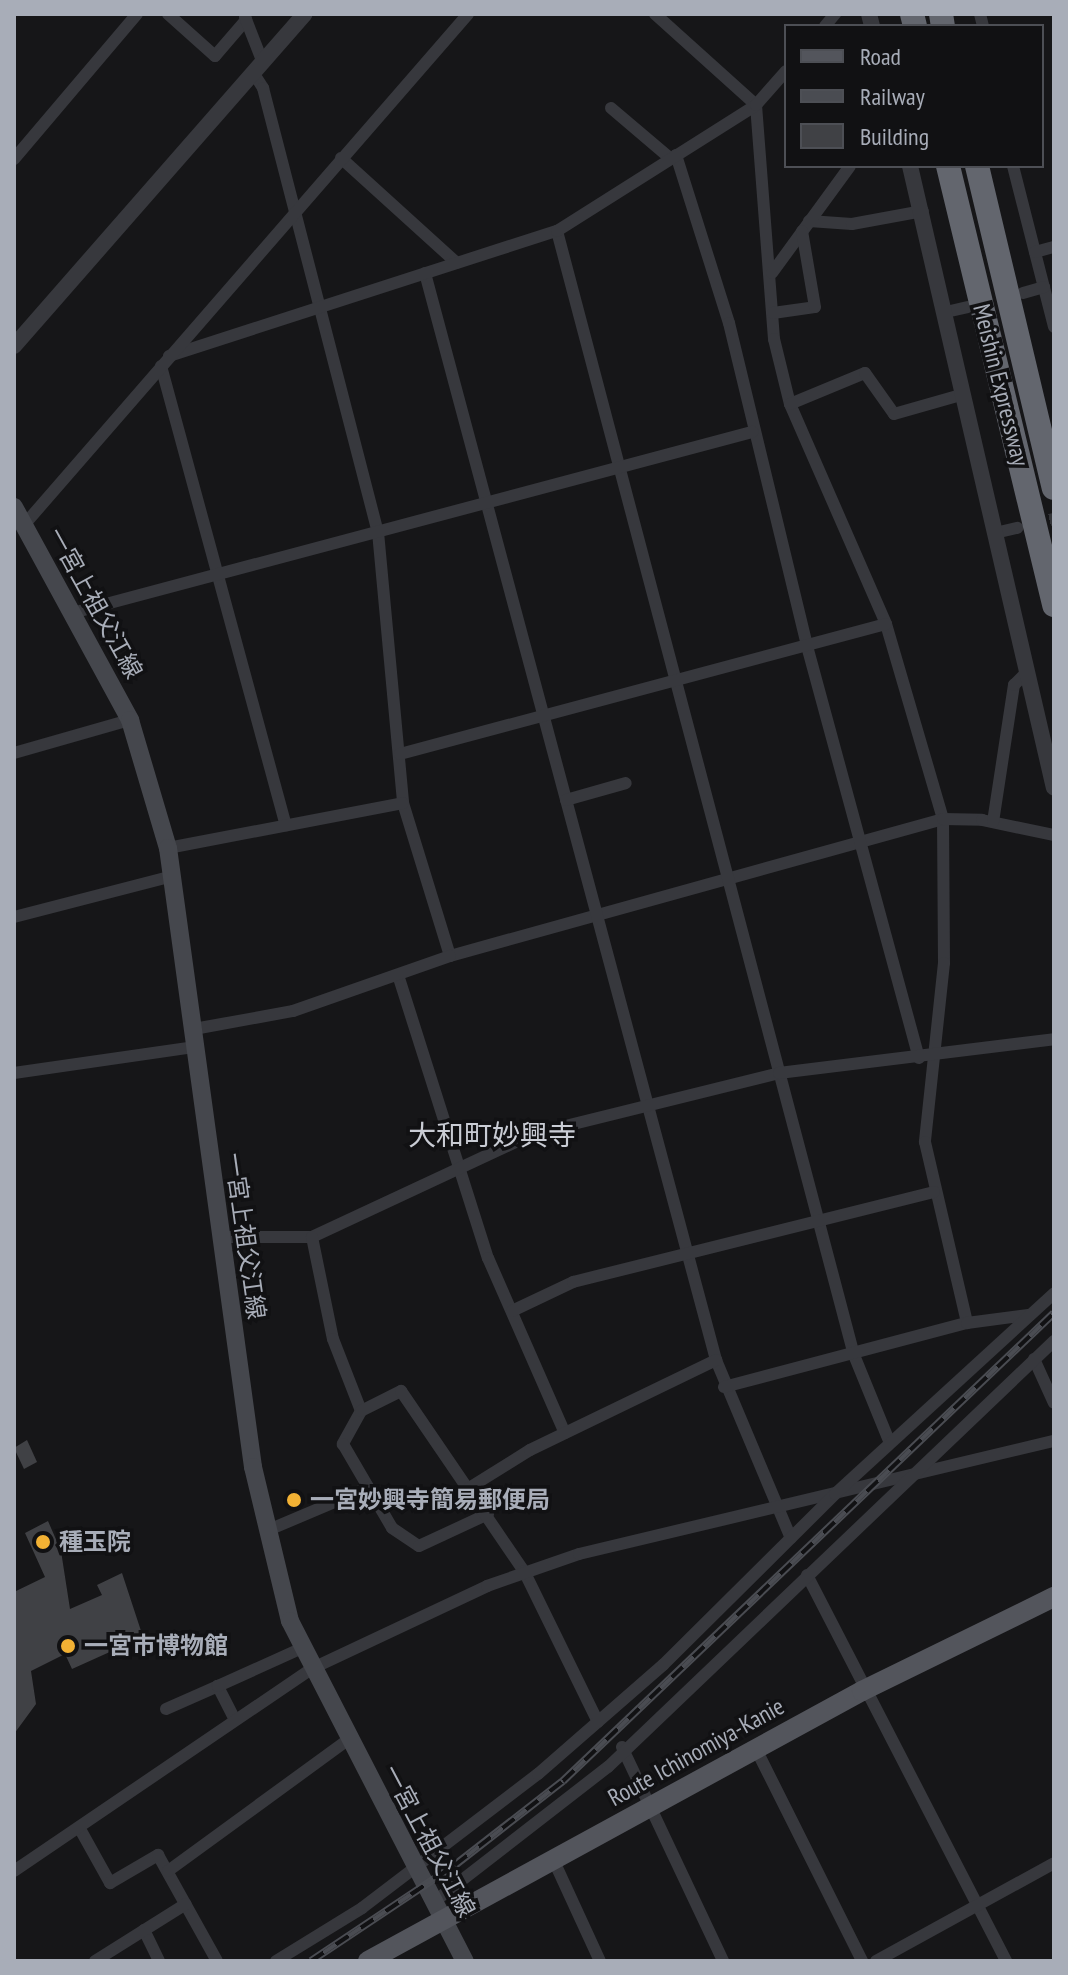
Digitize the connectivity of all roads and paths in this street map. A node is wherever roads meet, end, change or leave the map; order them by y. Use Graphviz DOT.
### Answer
graph roads {
  1 [pos="137,14"];
  2 [pos="168,14"];
  3 [pos="305,14"];
  4 [pos="468,14"];
  5 [pos="655,14"];
  6 [pos="245,17"];
  7 [pos="258,68"];
  8 [pos="784,73"];
  9 [pos="756,105"];
  10 [pos="611,108"];
  11 [pos="673,157"];
  12 [pos="341,158"];
  13 [pos="14,159"];
  14 [pos="849,168"];
  15 [pos="911,168"];
  16 [pos="948,168"];
  17 [pos="977,168"];
  18 [pos="1014,168"];
  19 [pos="295,209"];
  20 [pos="923,211"];
  21 [pos="806,226"];
  22 [pos="557,231"];
  23 [pos="1054,247"];
  24 [pos="1035,252"];
  25 [pos="457,263"];
  26 [pos="425,273"];
  27 [pos="772,273"];
  28 [pos="1044,287"];
  29 [pos="1023,293"];
  30 [pos="322,307"];
  31 [pos="967,307"];
  32 [pos="946,312"];
  33 [pos="773,313"];
  34 [pos="1054,327"];
  35 [pos="14,346"];
  36 [pos="165,361"];
  37 [pos="964,394"];
  38 [pos="790,404"];
  39 [pos="752,432"];
  40 [pos="618,466"];
  41 [pos="1054,488"];
  42 [pos="485,501"];
  43 [pos="14,507"];
  44 [pos="24,525"];
  45 [pos="1017,528"];
  46 [pos="378,532"];
  47 [pos="995,533"];
  48 [pos="219,572"];
  49 [pos="1054,605"];
  50 [pos="76,612"];
  51 [pos="886,624"];
  52 [pos="807,646"];
  53 [pos="1027,672"];
  54 [pos="675,681"];
  55 [pos="542,718"];
  56 [pos="130,720"];
  57 [pos="14,753"];
  58 [pos="400,754"];
  59 [pos="626,783"];
  60 [pos="1054,788"];
  61 [pos="566,800"];
  62 [pos="403,803"];
  63 [pos="943,819"];
  64 [pos="993,822"];
  65 [pos="286,825"];
  66 [pos="1054,835"];
  67 [pos="859,840"];
  68 [pos="168,848"];
  69 [pos="172,876"];
  70 [pos="727,877"];
  71 [pos="595,912"];
  72 [pos="14,917"];
  73 [pos="450,956"];
  74 [pos="399,978"];
  75 [pos="194,1038"];
  76 [pos="1054,1039"];
  77 [pos="919,1058"];
  78 [pos="933,1058"];
  79 [pos="14,1073"];
  80 [pos="779,1073"];
  81 [pos="648,1109"];
  82 [pos="456,1170"];
  83 [pos="934,1192"];
  84 [pos="820,1219"];
  85 [pos="221,1237"];
  86 [pos="312,1237"];
  87 [pos="687,1254"];
  88 [pos="1054,1293"];
  89 [pos="512,1311"];
  90 [pos="1028,1315"];
  91 [pos="967,1323"];
  92 [pos="1054,1341"];
  93 [pos="854,1355"];
  94 [pos="1034,1359"];
  95 [pos="716,1360"];
  96 [pos="724,1387"];
  97 [pos="1054,1403"];
  98 [pos="361,1411"];
  99 [pos="565,1433"];
  100 [pos="1054,1441"];
  101 [pos="890,1443"];
  102 [pos="910,1476"];
  103 [pos="368,1488"];
  104 [pos="469,1488"];
  105 [pos="835,1494"];
  106 [pos="780,1506"];
  107 [pos="488,1514"];
  108 [pos="266,1531"];
  109 [pos="791,1538"];
  110 [pos="524,1571"];
  111 [pos="807,1575"];
  112 [pos="1054,1597"];
  113 [pos="302,1648"];
  114 [pos="311,1669"];
  115 [pos="218,1686"];
  116 [pos="862,1691"];
  117 [pos="166,1709"];
  118 [pos="233,1716"];
  119 [pos="598,1722"];
  120 [pos="349,1739"];
  121 [pos="623,1749"];
  122 [pos="756,1749"];
  123 [pos="651,1806"];
  124 [pos="80,1829"];
  125 [pos="553,1859"];
  126 [pos="1054,1863"];
  127 [pos="418,1868"];
  128 [pos="14,1871"];
  129 [pos="168,1871"];
  130 [pos="186,1904"];
  131 [pos="977,1906"];
  132 [pos="440,1910"];
  133 [pos="144,1930"];
  134 [pos="95,1961"];
  135 [pos="159,1961"];
  136 [pos="217,1961"];
  137 [pos="276,1961"];
  138 [pos="368,1961"];
  139 [pos="465,1961"];
  140 [pos="600,1961"];
  141 [pos="723,1961"];
  142 [pos="862,1961"];
  143 [pos="876,1961"];
  144 [pos="1006,1961"];
  1 -- 13 [label="street"];
  2 -- 6 [label="street"];
  3 -- 7 [label="street"];
  4 -- 12 [label="street"];
  5 -- 9 [label="street"];
  6 -- 7 [label="street"];
  7 -- 19 [label="street"];
  7 -- 35 [label="street"];
  8 -- 9 [label="street"];
  9 -- 11 [label="street"];
  9 -- 27 [label="street"];
  10 -- 11 [label="street"];
  11 -- 22 [label="street"];
  11 -- 39 [label="street"];
  12 -- 19 [label="street"];
  12 -- 25 [label="street"];
  14 -- 21 [label="street"];
  15 -- 20 [label="street"];
  16 -- 49 [label="highway, Meishin Expressway"];
  17 -- 41 [label="highway, Meishin Expressway"];
  18 -- 24 [label="street"];
  19 -- 30 [label="street"];
  19 -- 36 [label="street"];
  20 -- 21 [label="street"];
  20 -- 32 [label="street"];
  21 -- 27 [label="street"];
  21 -- 33 [label="street"];
  22 -- 25 [label="street"];
  22 -- 40 [label="street"];
  23 -- 24 [label="street"];
  24 -- 28 [label="street"];
  25 -- 26 [label="street"];
  26 -- 30 [label="street"];
  26 -- 42 [label="street"];
  27 -- 33 [label="street"];
  28 -- 29 [label="street"];
  28 -- 34 [label="street"];
  30 -- 36 [label="street"];
  30 -- 46 [label="street"];
  31 -- 32 [label="street"];
  32 -- 37 [label="street"];
  33 -- 38 [label="street"];
  36 -- 44 [label="street"];
  36 -- 48 [label="street"];
  37 -- 38 [label="street"];
  37 -- 47 [label="street"];
  38 -- 51 [label="street"];
  39 -- 40 [label="street"];
  39 -- 52 [label="street"];
  40 -- 42 [label="street"];
  40 -- 54 [label="street"];
  42 -- 46 [label="street"];
  42 -- 55 [label="street"];
  43 -- 44 [label="main road, 一宮上祖父江線"];
  44 -- 50 [label="main road, 一宮上祖父江線"];
  45 -- 47 [label="street"];
  46 -- 48 [label="street"];
  46 -- 58 [label="street"];
  47 -- 53 [label="street"];
  48 -- 50 [label="street"];
  48 -- 65 [label="street"];
  50 -- 56 [label="main road, 一宮上祖父江線"];
  51 -- 52 [label="street"];
  51 -- 63 [label="street"];
  52 -- 54 [label="street"];
  52 -- 67 [label="street"];
  53 -- 60 [label="street"];
  53 -- 64 [label="street"];
  54 -- 55 [label="street"];
  54 -- 70 [label="street"];
  55 -- 58 [label="street"];
  55 -- 61 [label="street"];
  56 -- 57 [label="street"];
  56 -- 68 [label="main road, 一宮上祖父江線"];
  58 -- 62 [label="street"];
  59 -- 61 [label="street"];
  61 -- 71 [label="street"];
  62 -- 65 [label="street"];
  62 -- 73 [label="street"];
  63 -- 64 [label="street"];
  63 -- 67 [label="street"];
  63 -- 78 [label="street"];
  64 -- 66 [label="street"];
  65 -- 68 [label="street"];
  67 -- 70 [label="street"];
  67 -- 77 [label="street"];
  68 -- 69 [label="main road, 一宮上祖父江線"];
  69 -- 72 [label="street"];
  69 -- 75 [label="main road, 一宮上祖父江線"];
  70 -- 71 [label="street"];
  70 -- 80 [label="street"];
  71 -- 73 [label="street"];
  71 -- 81 [label="street"];
  73 -- 74 [label="street"];
  74 -- 75 [label="street"];
  74 -- 82 [label="street"];
  75 -- 79 [label="street"];
  75 -- 85 [label="main road, 一宮上祖父江線"];
  76 -- 78 [label="street"];
  77 -- 78 [label="street"];
  77 -- 80 [label="street"];
  78 -- 83 [label="street"];
  80 -- 81 [label="street"];
  80 -- 84 [label="street"];
  81 -- 82 [label="street"];
  81 -- 87 [label="street"];
  82 -- 86 [label="street"];
  82 -- 89 [label="street"];
  83 -- 84 [label="street"];
  83 -- 91 [label="street"];
  84 -- 87 [label="street"];
  84 -- 93 [label="street"];
  85 -- 86 [label="street"];
  85 -- 108 [label="main road, 一宮上祖父江線"];
  86 -- 98 [label="street"];
  87 -- 89 [label="street"];
  87 -- 95 [label="street"];
  88 -- 90 [label="street"];
  89 -- 99 [label="street"];
  90 -- 91 [label="street"];
  90 -- 101 [label="street"];
  91 -- 93 [label="street"];
  92 -- 94 [label="street"];
  93 -- 96 [label="street"];
  93 -- 101 [label="street"];
  94 -- 97 [label="street"];
  94 -- 102 [label="street"];
  95 -- 96 [label="street"];
  95 -- 99 [label="street"];
  96 -- 106 [label="street"];
  98 -- 103 [label="street"];
  98 -- 104 [label="street"];
  99 -- 104 [label="street"];
  100 -- 102 [label="street"];
  101 -- 105 [label="street"];
  102 -- 105 [label="street"];
  102 -- 111 [label="street"];
  103 -- 107 [label="street"];
  103 -- 108 [label="street"];
  104 -- 107 [label="street"];
  105 -- 106 [label="street"];
  105 -- 109 [label="street"];
  106 -- 109 [label="street"];
  106 -- 110 [label="street"];
  107 -- 110 [label="street"];
  108 -- 113 [label="main road, 一宮上祖父江線"];
  109 -- 119 [label="street"];
  110 -- 114 [label="street"];
  110 -- 119 [label="street"];
  111 -- 116 [label="street"];
  111 -- 121 [label="street"];
  112 -- 116 [label="main road, Route Ichinomiya-Kanie"];
  113 -- 114 [label="main road, 一宮上祖父江線"];
  113 -- 115 [label="street"];
  114 -- 118 [label="street"];
  114 -- 120 [label="main road, 一宮上祖父江線"];
  115 -- 117 [label="street"];
  115 -- 118 [label="street"];
  116 -- 122 [label="main road, Route Ichinomiya-Kanie"];
  116 -- 131 [label="street"];
  118 -- 124 [label="street"];
  119 -- 127 [label="street"];
  120 -- 127 [label="main road, 一宮上祖父江線"];
  120 -- 129 [label="street"];
  121 -- 123 [label="street"];
  121 -- 132 [label="street"];
  122 -- 123 [label="main road, Route Ichinomiya-Kanie"];
  122 -- 142 [label="street"];
  123 -- 125 [label="main road, Route Ichinomiya-Kanie"];
  123 -- 141 [label="street"];
  124 -- 128 [label="street"];
  124 -- 129 [label="street"];
  125 -- 132 [label="main road, Route Ichinomiya-Kanie"];
  125 -- 140 [label="street"];
  126 -- 131 [label="street"];
  127 -- 132 [label="main road, 一宮上祖父江線"];
  127 -- 137 [label="street"];
  129 -- 130 [label="street"];
  130 -- 133 [label="street"];
  130 -- 136 [label="street"];
  131 -- 143 [label="street"];
  131 -- 144 [label="street"];
  132 -- 138 [label="main road, Route Ichinomiya-Kanie"];
  132 -- 139 [label="main road, 一宮上祖父江線"];
  133 -- 134 [label="street"];
  133 -- 135 [label="street"];
}
